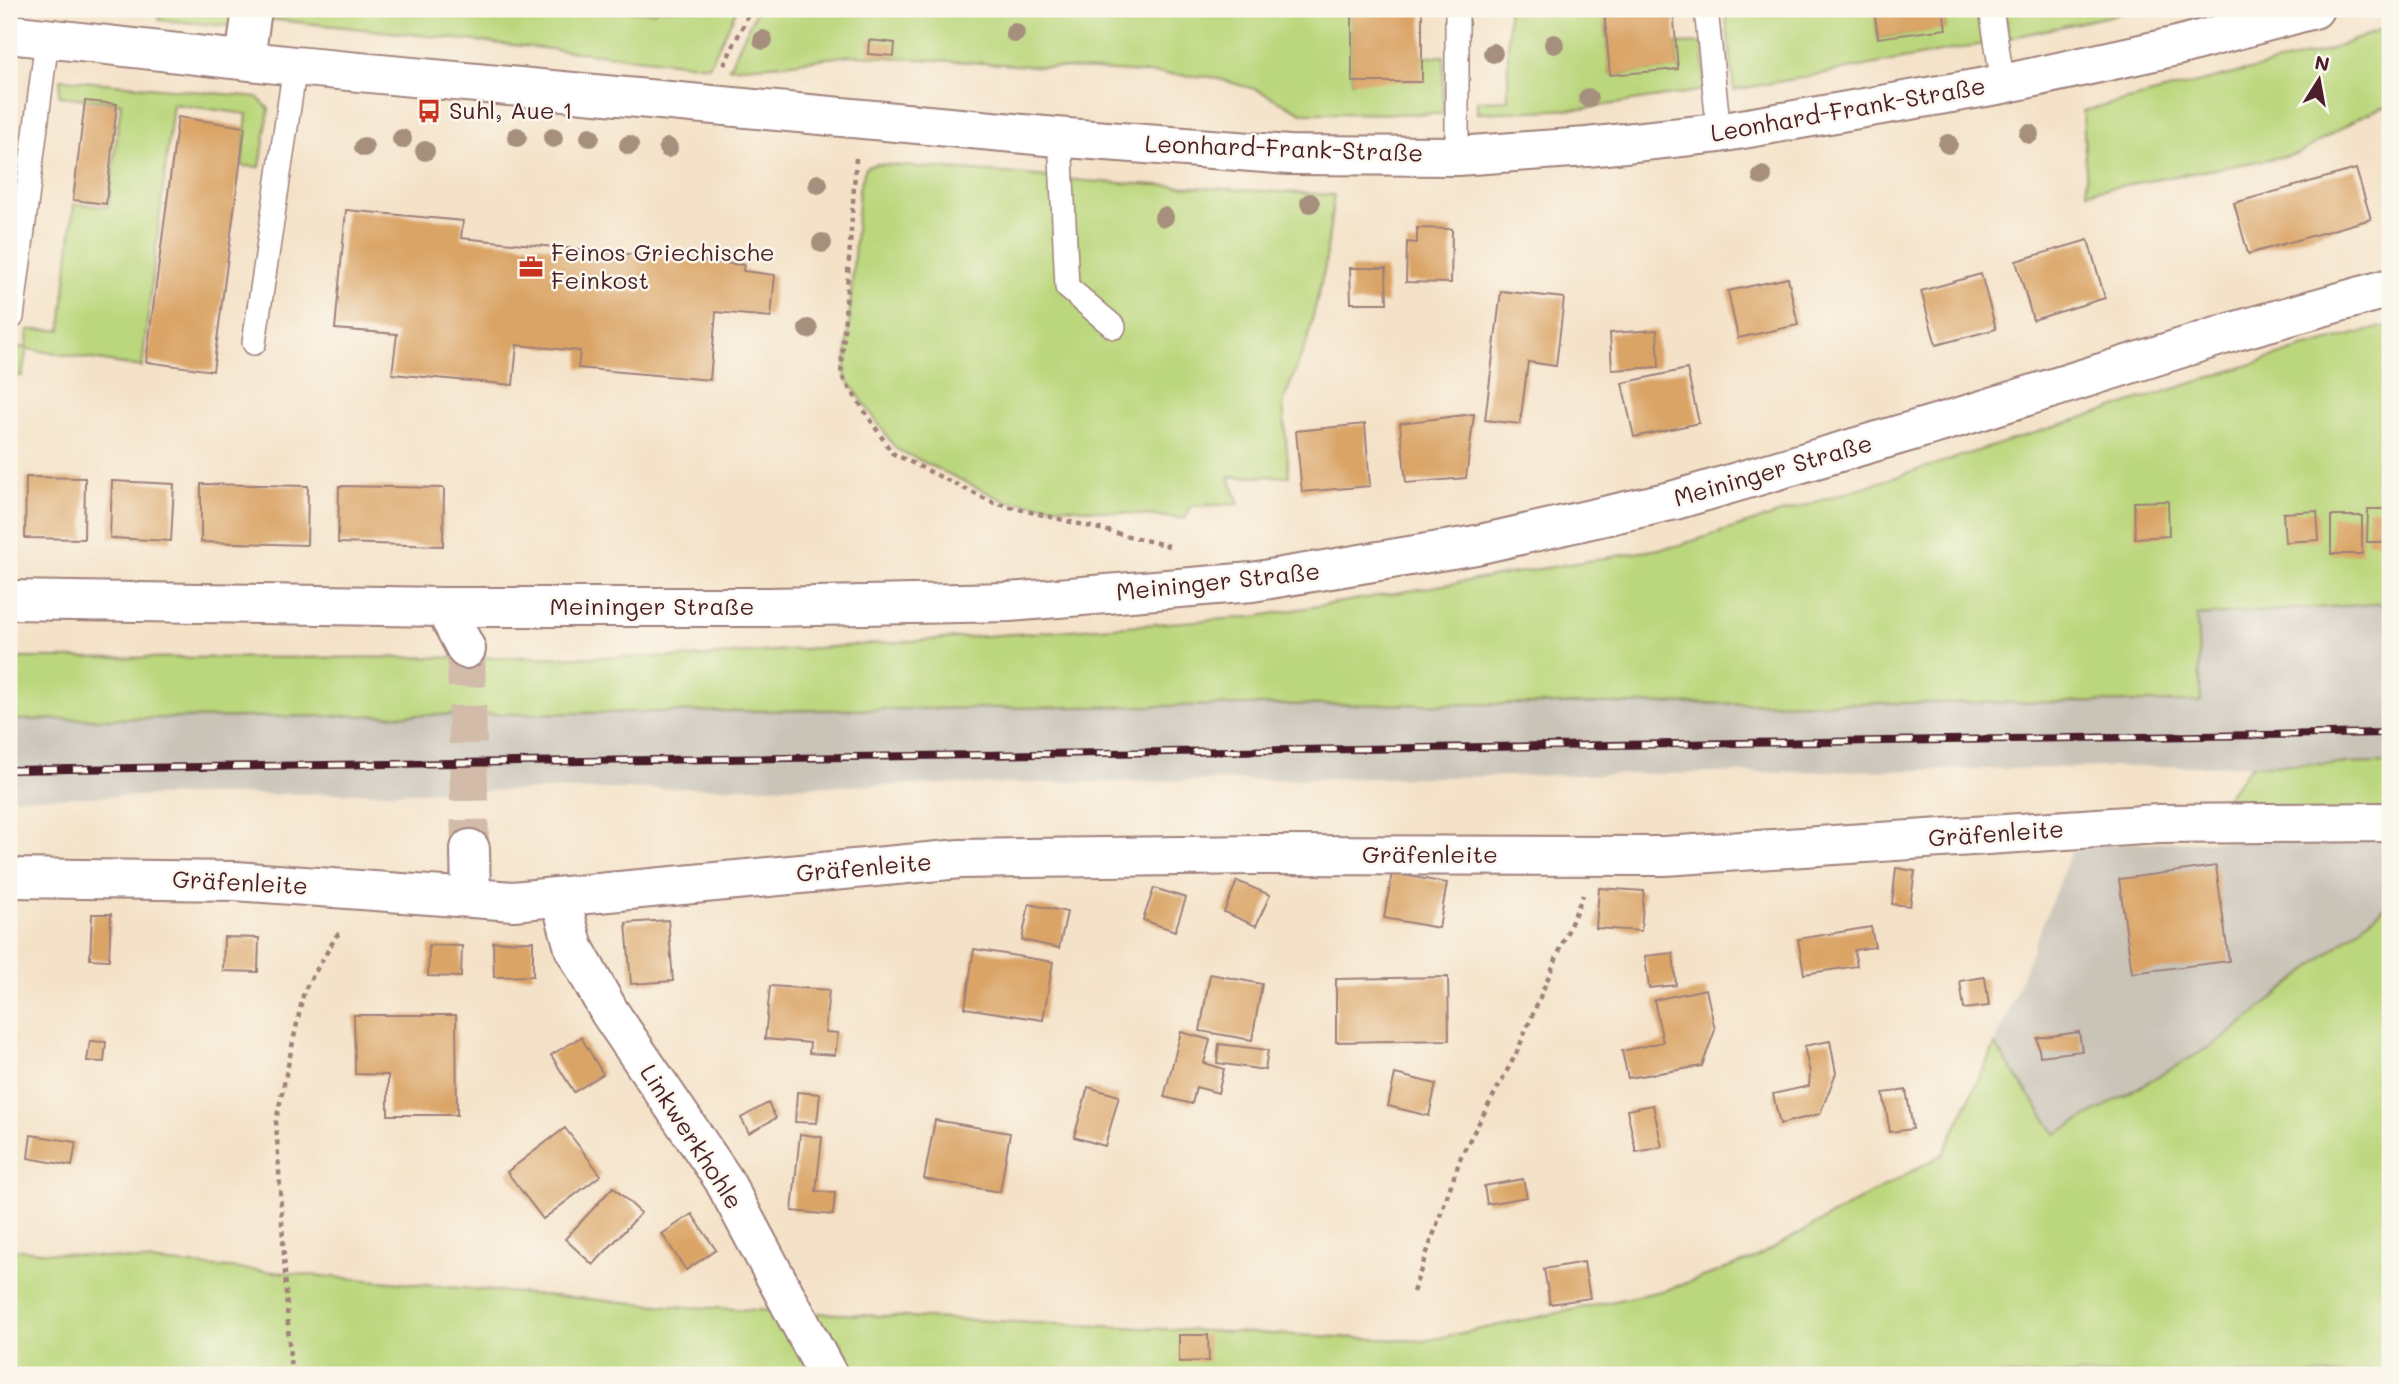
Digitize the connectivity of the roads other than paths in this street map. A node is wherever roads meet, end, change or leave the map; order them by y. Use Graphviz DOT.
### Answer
graph roads {
  1 [pos="251,9"];
  2 [pos="1457,9"];
  3 [pos="1706,9"];
  4 [pos="1991,9"];
  5 [pos="2314,9"];
  6 [pos="9,34"];
  7 [pos="47,39"];
  8 [pos="245,60"];
  9 [pos="295,66"];
  10 [pos="2003,84"];
  11 [pos="1719,133"];
  12 [pos="1060,138"];
  13 [pos="1457,156"];
  14 [pos="2390,288"];
  15 [pos="12,317"];
  16 [pos="1114,327"];
  17 [pos="254,343"];
  18 [pos="9,600"];
  19 [pos="444,607"];
  20 [pos="466,649"];
  21 [pos="2390,822"];
  22 [pos="470,849"];
  23 [pos="9,878"];
  24 [pos="560,897"];
  25 [pos="471,898"];
  26 [pos="828,1375"];
  1 -- 8 [label="street"];
  2 -- 13 [label="lane"];
  3 -- 11 [label="lane"];
  4 -- 10 [label="lane"];
  5 -- 10 [label="street, Leonhard-Frank-Straße"];
  6 -- 7 [label="street, Leonhard-Frank-Straße"];
  7 -- 8 [label="street, Leonhard-Frank-Straße"];
  7 -- 15 [label="lane"];
  8 -- 9 [label="street, Leonhard-Frank-Straße"];
  9 -- 12 [label="street, Leonhard-Frank-Straße"];
  9 -- 17 [label="lane"];
  10 -- 11 [label="street, Leonhard-Frank-Straße"];
  11 -- 13 [label="street, Leonhard-Frank-Straße"];
  12 -- 13 [label="street, Leonhard-Frank-Straße"];
  12 -- 16 [label="lane"];
  14 -- 19 [label="street, Meininger Straße"];
  18 -- 19 [label="street, Meininger Straße"];
  19 -- 20 [label="street"];
  21 -- 24 [label="street, Gräfenleite"];
  22 -- 25 [label="street"];
  23 -- 25 [label="street, Gräfenleite"];
  24 -- 25 [label="street, Gräfenleite"];
  24 -- 26 [label="street, Linkwerkhohle"];
}
